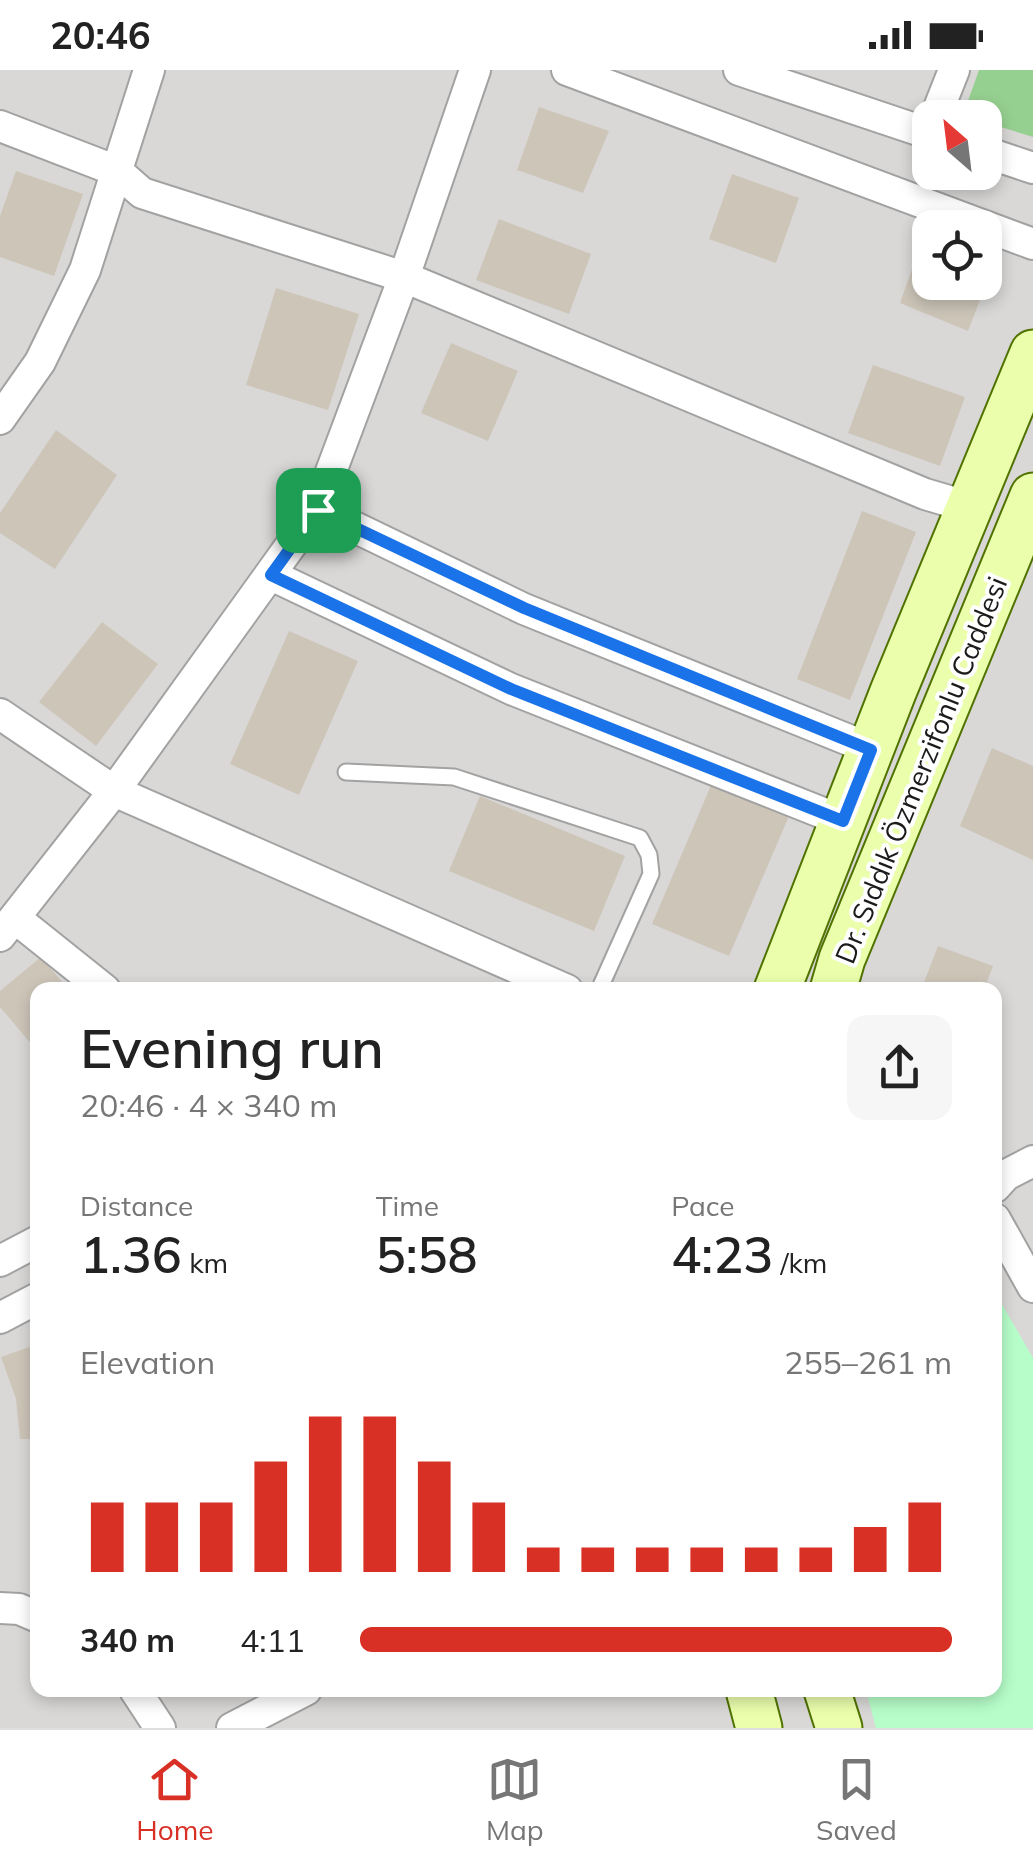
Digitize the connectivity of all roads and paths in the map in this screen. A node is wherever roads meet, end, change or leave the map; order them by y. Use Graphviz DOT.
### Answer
graph roads {
  1 [pos="149,70"];
  2 [pos="475,70"];
  3 [pos="566,70"];
  4 [pos="739,70"];
  5 [pos="954,70"];
  6 [pos="942,100"];
  7 [pos="0,126"];
  8 [pos="912,126"];
  9 [pos="1002,158"];
  10 [pos="1033,168"];
  11 [pos="116,171"];
  12 [pos="1033,244"];
  13 [pos="404,277"];
  14 [pos="1033,352"];
  15 [pos="0,419"];
  16 [pos="1033,496"];
  17 [pos="970,507"];
  18 [pos="318,510"];
  19 [pos="271,575"];
  20 [pos="0,714"];
  21 [pos="871,750"];
  22 [pos="346,772"];
  23 [pos="114,792"];
  24 [pos="843,821"];
  25 [pos="7,927"];
  26 [pos="93,982"];
  27 [pos="549,982"];
  28 [pos="603,982"];
  29 [pos="780,982"];
  30 [pos="835,982"];
  31 [pos="1033,1161"];
  32 [pos="1002,1179"];
  33 [pos="1002,1230"];
  34 [pos="30,1245"];
  35 [pos="0,1261"];
  36 [pos="1031,1278"];
  37 [pos="30,1302"];
  38 [pos="0,1318"];
  39 [pos="0,1608"];
  40 [pos="30,1613"];
  41 [pos="140,1697"];
  42 [pos="292,1697"];
  43 [pos="751,1697"];
  44 [pos="829,1697"];
  45 [pos="160,1728"];
  46 [pos="232,1728"];
  47 [pos="759,1728"];
  48 [pos="839,1728"];
  1 -- 11 [label="street"];
  2 -- 13 [label="street"];
  3 -- 12 [label="street"];
  4 -- 8 [label="street"];
  5 -- 6 [label="street"];
  7 -- 11 [label="street"];
  9 -- 10 [label="street"];
  11 -- 13 [label="street"];
  11 -- 15 [label="street"];
  13 -- 17 [label="street"];
  13 -- 18 [label="street"];
  14 -- 17 [label="main road, Dr. Sıddık Özmerzifonlu Caddesi"];
  16 -- 30 [label="main road, Dr. Sıddık Özmerzifonlu Caddesi"];
  17 -- 21 [label="main road, Dr. Sıddık Özmerzifonlu Caddesi"];
  18 -- 19 [label="street"];
  18 -- 21 [label="street"];
  19 -- 23 [label="street"];
  19 -- 24 [label="street"];
  20 -- 23 [label="street"];
  21 -- 24 [label="main road, Dr. Sıddık Özmerzifonlu Caddesi"];
  22 -- 28 [label="lane"];
  23 -- 25 [label="street"];
  23 -- 27 [label="street"];
  24 -- 29 [label="main road, Dr. Sıddık Özmerzifonlu Caddesi"];
  25 -- 26 [label="street"];
  31 -- 32 [label="street"];
  33 -- 36 [label="street"];
  34 -- 35 [label="street"];
  37 -- 38 [label="street"];
  39 -- 40 [label="street"];
  41 -- 45 [label="street"];
  42 -- 46 [label="street"];
  43 -- 47 [label="main road"];
  44 -- 48 [label="main road"];
}
